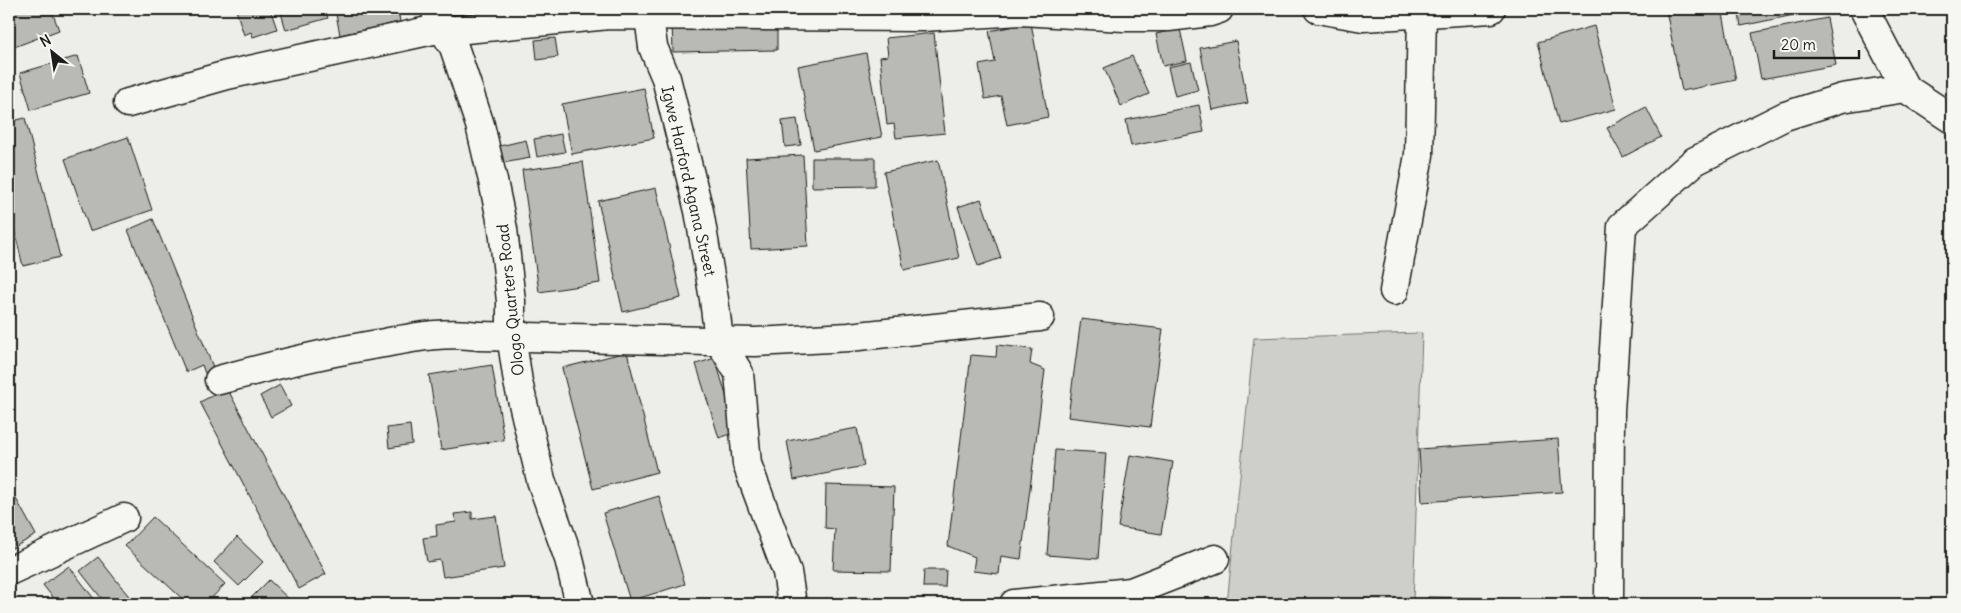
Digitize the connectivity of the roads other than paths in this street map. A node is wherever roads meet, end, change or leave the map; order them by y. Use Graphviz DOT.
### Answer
graph roads {
  1 [pos="1219,9"];
  2 [pos="1318,9"];
  3 [pos="1491,9"];
  4 [pos="1864,9"];
  5 [pos="1422,14"];
  6 [pos="649,17"];
  7 [pos="439,18"];
  8 [pos="1905,88"];
  9 [pos="128,103"];
  10 [pos="1952,119"];
  11 [pos="1394,291"];
  12 [pos="1040,317"];
  13 [pos="512,335"];
  14 [pos="719,340"];
  15 [pos="219,380"];
  16 [pos="124,518"];
  17 [pos="1215,559"];
  18 [pos="9,572"];
  19 [pos="580,604"];
  20 [pos="792,604"];
  21 [pos="1014,604"];
  22 [pos="1609,604"];
  1 -- 6 [label="street"];
  2 -- 5 [label="street"];
  3 -- 5 [label="street"];
  4 -- 8 [label="street"];
  5 -- 11 [label="street"];
  6 -- 7 [label="street"];
  6 -- 14 [label="street, Igwe Harford Agana Street"];
  7 -- 9 [label="street"];
  7 -- 13 [label="street, Ologo Quarters Road"];
  8 -- 10 [label="street"];
  8 -- 22 [label="street"];
  12 -- 14 [label="street"];
  13 -- 14 [label="street"];
  13 -- 15 [label="street"];
  13 -- 19 [label="street, Ologo Quarters Road"];
  14 -- 20 [label="street, Igwe Harford Agana Street"];
  16 -- 18 [label="street"];
  17 -- 21 [label="street"];
}
